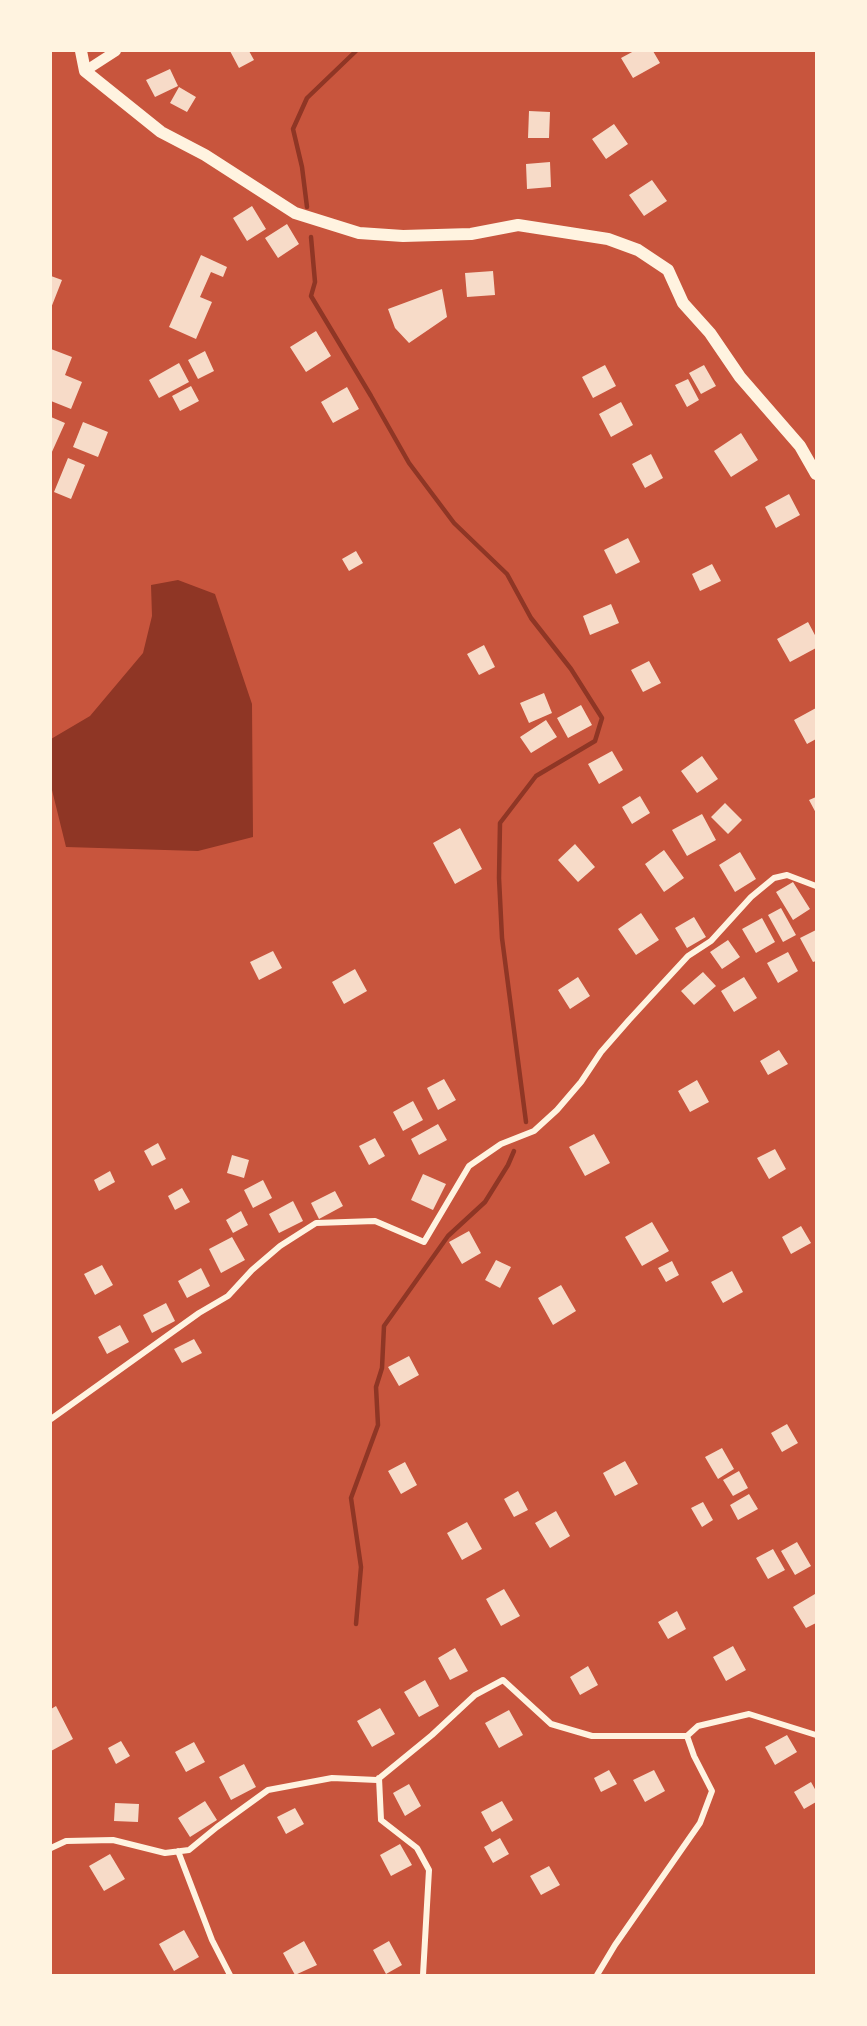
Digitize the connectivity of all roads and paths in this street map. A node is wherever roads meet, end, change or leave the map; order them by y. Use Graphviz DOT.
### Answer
graph roads {
  1 [pos="81,51"];
  2 [pos="116,51"];
  3 [pos="85,71"];
  4 [pos="816,474"];
  5 [pos="816,886"];
  6 [pos="51,1419"];
  7 [pos="816,1735"];
  8 [pos="687,1736"];
  9 [pos="379,1778"];
  10 [pos="51,1848"];
  11 [pos="178,1851"];
  12 [pos="230,1975"];
  13 [pos="423,1975"];
  14 [pos="597,1975"];
  1 -- 3 [label="main road"];
  2 -- 3 [label="street"];
  3 -- 4 [label="main road"];
  5 -- 6 [label="street"];
  7 -- 8 [label="street"];
  8 -- 9 [label="street"];
  8 -- 14 [label="street"];
  9 -- 11 [label="street"];
  9 -- 13 [label="street"];
  10 -- 11 [label="street"];
  11 -- 12 [label="street"];
}
